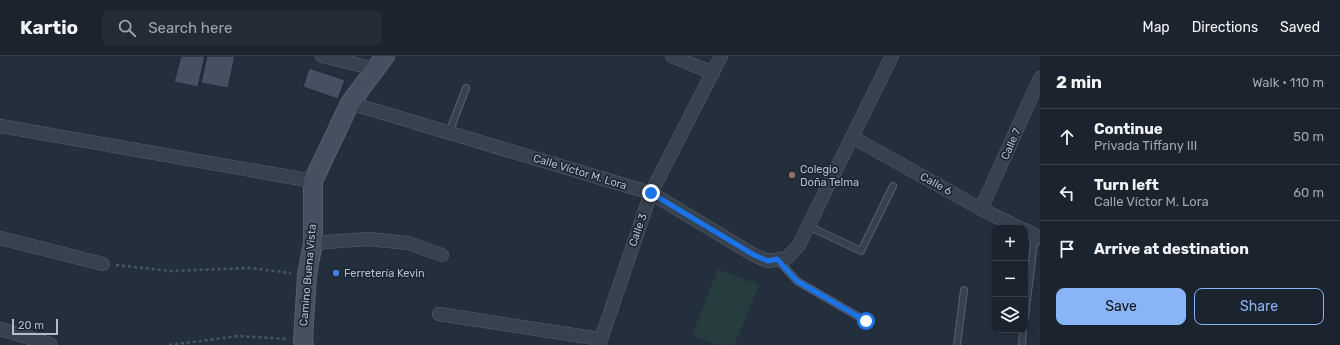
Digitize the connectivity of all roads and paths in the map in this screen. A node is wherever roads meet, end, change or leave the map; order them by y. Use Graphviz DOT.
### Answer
graph roads {
  1 [pos="322,56"];
  2 [pos="672,56"];
  3 [pos="721,56"];
  4 [pos="892,56"];
  5 [pos="380,62"];
  6 [pos="713,72"];
  7 [pos="1040,78"];
  8 [pos="466,88"];
  9 [pos="350,103"];
  10 [pos="0,126"];
  11 [pos="449,133"];
  12 [pos="852,137"];
  13 [pos="313,181"];
  14 [pos="893,186"];
  15 [pos="651,193"];
  16 [pos="981,209"];
  17 [pos="1014,225"];
  18 [pos="808,226"];
  19 [pos="1033,234"];
  20 [pos="0,238"];
  21 [pos="313,243"];
  22 [pos="442,255"];
  23 [pos="777,259"];
  24 [pos="104,264"];
  25 [pos="307,275"];
  26 [pos="964,290"];
  27 [pos="1027,297"];
  28 [pos="439,314"];
  29 [pos="866,321"];
  30 [pos="0,330"];
  31 [pos="1023,333"];
  32 [pos="599,342"];
  33 [pos="303,343"];
  34 [pos="50,344"];
  35 [pos="169,345"];
  36 [pos="957,345"];
  37 [pos="1022,345"];
  1 -- 5 [label="street"];
  2 -- 6 [label="street"];
  3 -- 6 [label="street, Calle 3"];
  4 -- 12 [label="street"];
  5 -- 9 [label="street, Camino Buena Vista"];
  6 -- 15 [label="street, Calle 3"];
  7 -- 16 [label="street, Calle 7"];
  8 -- 11 [label="lane"];
  9 -- 11 [label="street, Calle Víctor M. Lora"];
  9 -- 13 [label="street, Camino Buena Vista"];
  10 -- 13 [label="street"];
  11 -- 15 [label="street, Calle Víctor M. Lora"];
  12 -- 16 [label="street, Calle 6"];
  12 -- 18 [label="street"];
  13 -- 21 [label="street, Camino Buena Vista"];
  14 -- 18 [label="lane"];
  15 -- 23 [label="street, Calle Víctor M. Lora"];
  15 -- 32 [label="street, Calle 3"];
  16 -- 17 [label="street, Calle 6"];
  18 -- 23 [label="street"];
  19 -- 27 [label="lane"];
  20 -- 24 [label="street"];
  21 -- 22 [label="street"];
  21 -- 25 [label="street, Camino Buena Vista"];
  23 -- 29 [label="lane"];
  24 -- 25 [label="path"];
  25 -- 33 [label="street, Camino Buena Vista"];
  26 -- 36 [label="lane"];
  28 -- 32 [label="street"];
  30 -- 34 [label="street"];
  31 -- 37 [label="lane"];
  33 -- 35 [label="path"];
}
